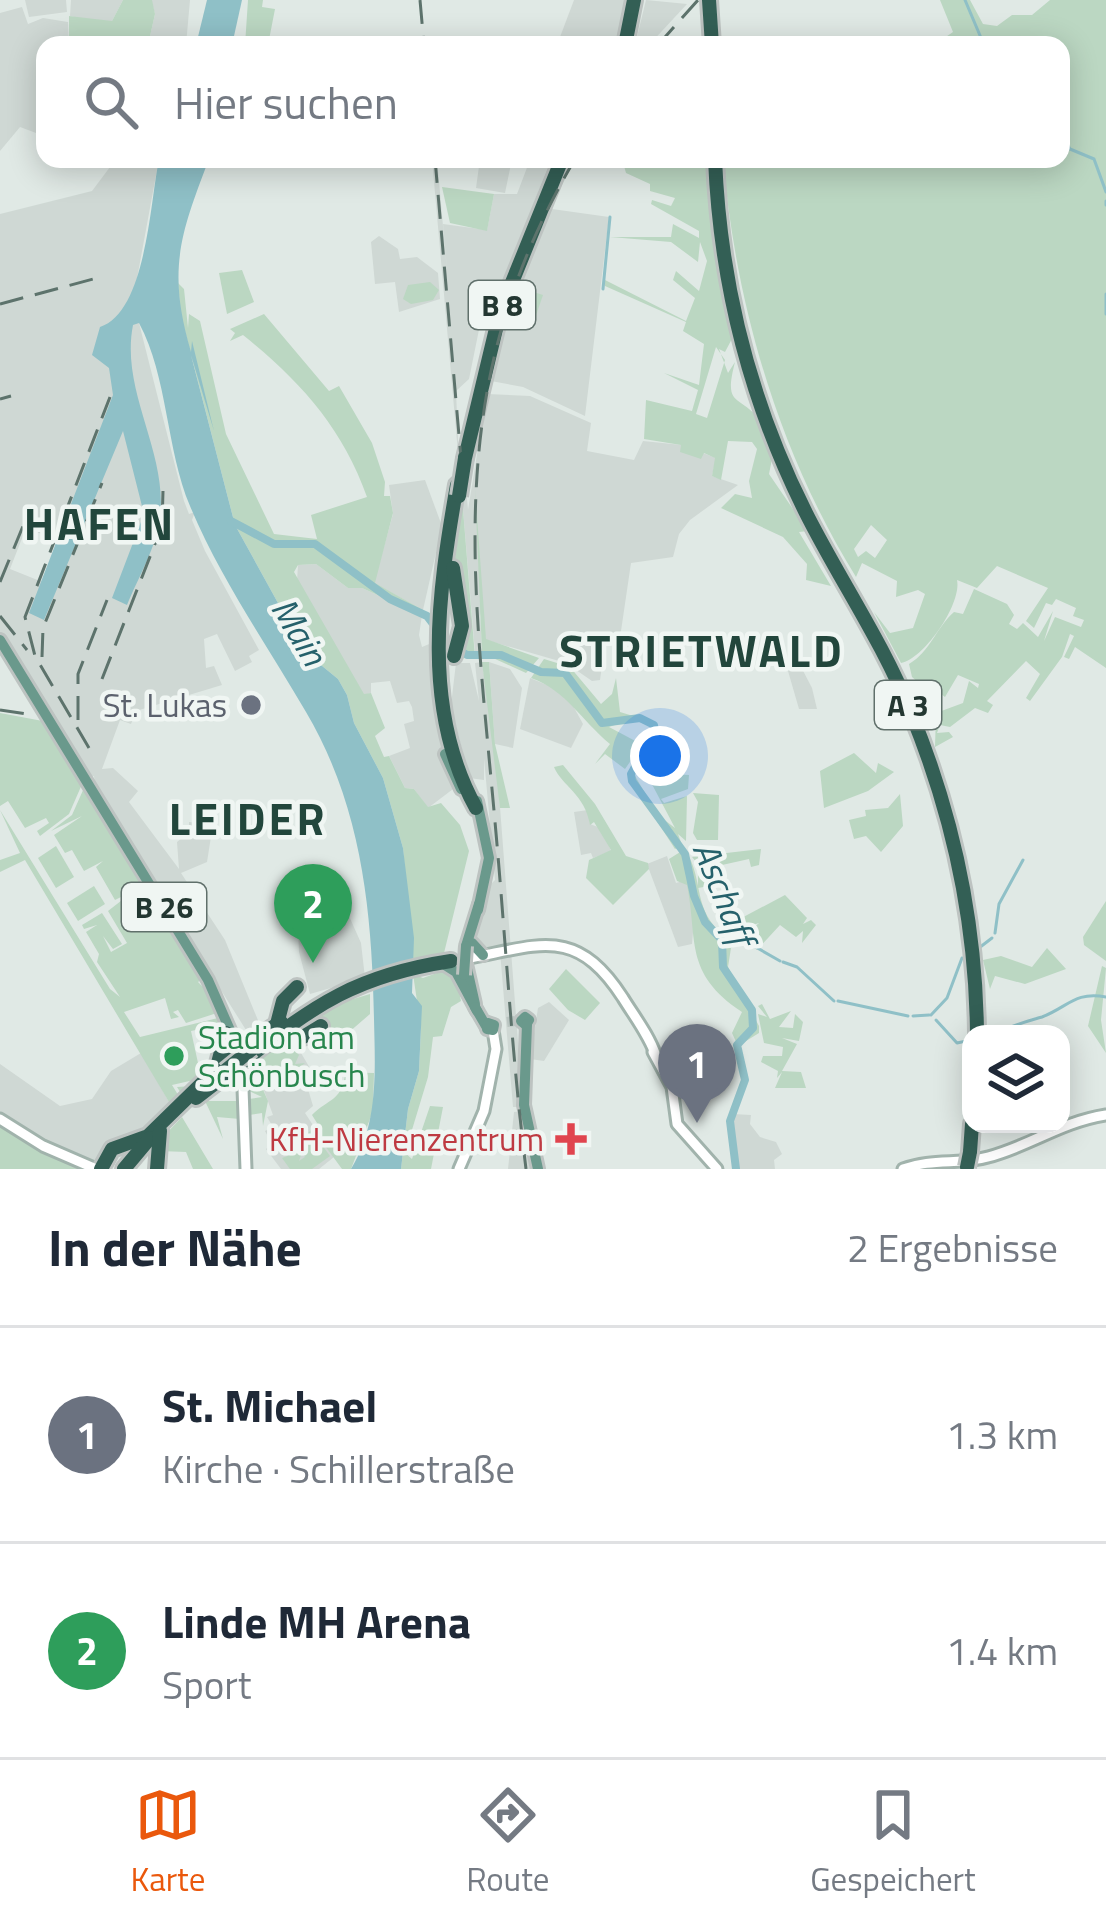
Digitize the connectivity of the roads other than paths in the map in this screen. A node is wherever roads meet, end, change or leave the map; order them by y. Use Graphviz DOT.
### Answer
graph roads {
  1 [pos="711,0"];
  2 [pos="636,4"];
  3 [pos="629,36"];
  4 [pos="713,36"];
  5 [pos="556,168"];
  6 [pos="717,168"];
  7 [pos="719,168"];
  8 [pos="742,344"];
  9 [pos="740,366"];
  10 [pos="755,412"];
  11 [pos="769,428"];
  12 [pos="788,466"];
  13 [pos="452,531"];
  14 [pos="426,601"];
  15 [pos="0,643"];
  16 [pos="450,653"];
  17 [pos="896,668"];
  18 [pos="910,683"];
  19 [pos="931,735"];
  20 [pos="445,754"];
  21 [pos="935,763"];
  22 [pos="469,782"];
  23 [pos="479,813"];
  24 [pos="974,945"];
  25 [pos="462,961"];
  26 [pos="292,994"];
  27 [pos="298,1018"];
  28 [pos="490,1022"];
  29 [pos="523,1025"];
  30 [pos="979,1025"];
  31 [pos="321,1026"];
  32 [pos="236,1058"];
  33 [pos="200,1093"];
  34 [pos="1106,1115"];
  35 [pos="0,1119"];
  36 [pos="153,1133"];
  37 [pos="974,1133"];
  38 [pos="970,1163"];
  39 [pos="112,1166"];
  40 [pos="244,1166"];
  41 [pos="155,1169"];
  42 [pos="459,1169"];
  43 [pos="538,1169"];
  44 [pos="717,1169"];
  45 [pos="903,1169"];
  1 -- 4 [label="highway"];
  2 -- 3 [label="highway"];
  5 -- 13 [label="highway, B 8, bridge"];
  6 -- 8 [label="highway, A 3"];
  7 -- 12 [label="highway, A 3"];
  8 -- 9 [label="highway"];
  8 -- 11 [label="highway, A 3"];
  10 -- 11 [label="highway"];
  11 -- 12 [label="highway, A 3"];
  12 -- 17 [label="highway, A 3"];
  12 -- 24 [label="highway, A 3"];
  13 -- 14 [label="highway"];
  13 -- 16 [label="highway, B 8"];
  13 -- 16 [label="highway"];
  15 -- 32 [label="main road, B 26"];
  16 -- 23 [label="highway, B 8"];
  17 -- 18 [label="highway"];
  17 -- 21 [label="highway, A 3"];
  19 -- 21 [label="highway"];
  20 -- 23 [label="main road"];
  21 -- 24 [label="highway, A 3"];
  22 -- 23 [label="main road"];
  23 -- 25 [label="main road, B 8"];
  24 -- 30 [label="highway, A 3"];
  25 -- 27 [label="highway"];
  25 -- 28 [label="main road"];
  25 -- 44 [label="main road"];
  26 -- 27 [label="highway"];
  27 -- 31 [label="highway"];
  27 -- 32 [label="highway"];
  28 -- 42 [label="main road"];
  29 -- 43 [label="main road"];
  32 -- 33 [label="highway"];
  32 -- 36 [label="highway"];
  32 -- 40 [label="main road"];
  33 -- 36 [label="highway"];
  33 -- 36 [label="highway"];
  34 -- 45 [label="main road"];
  35 -- 39 [label="main road"];
  36 -- 39 [label="highway"];
  36 -- 39 [label="highway"];
  36 -- 41 [label="highway"];
  37 -- 38 [label="highway"];
  39 -- 41 [label="highway"];
}
